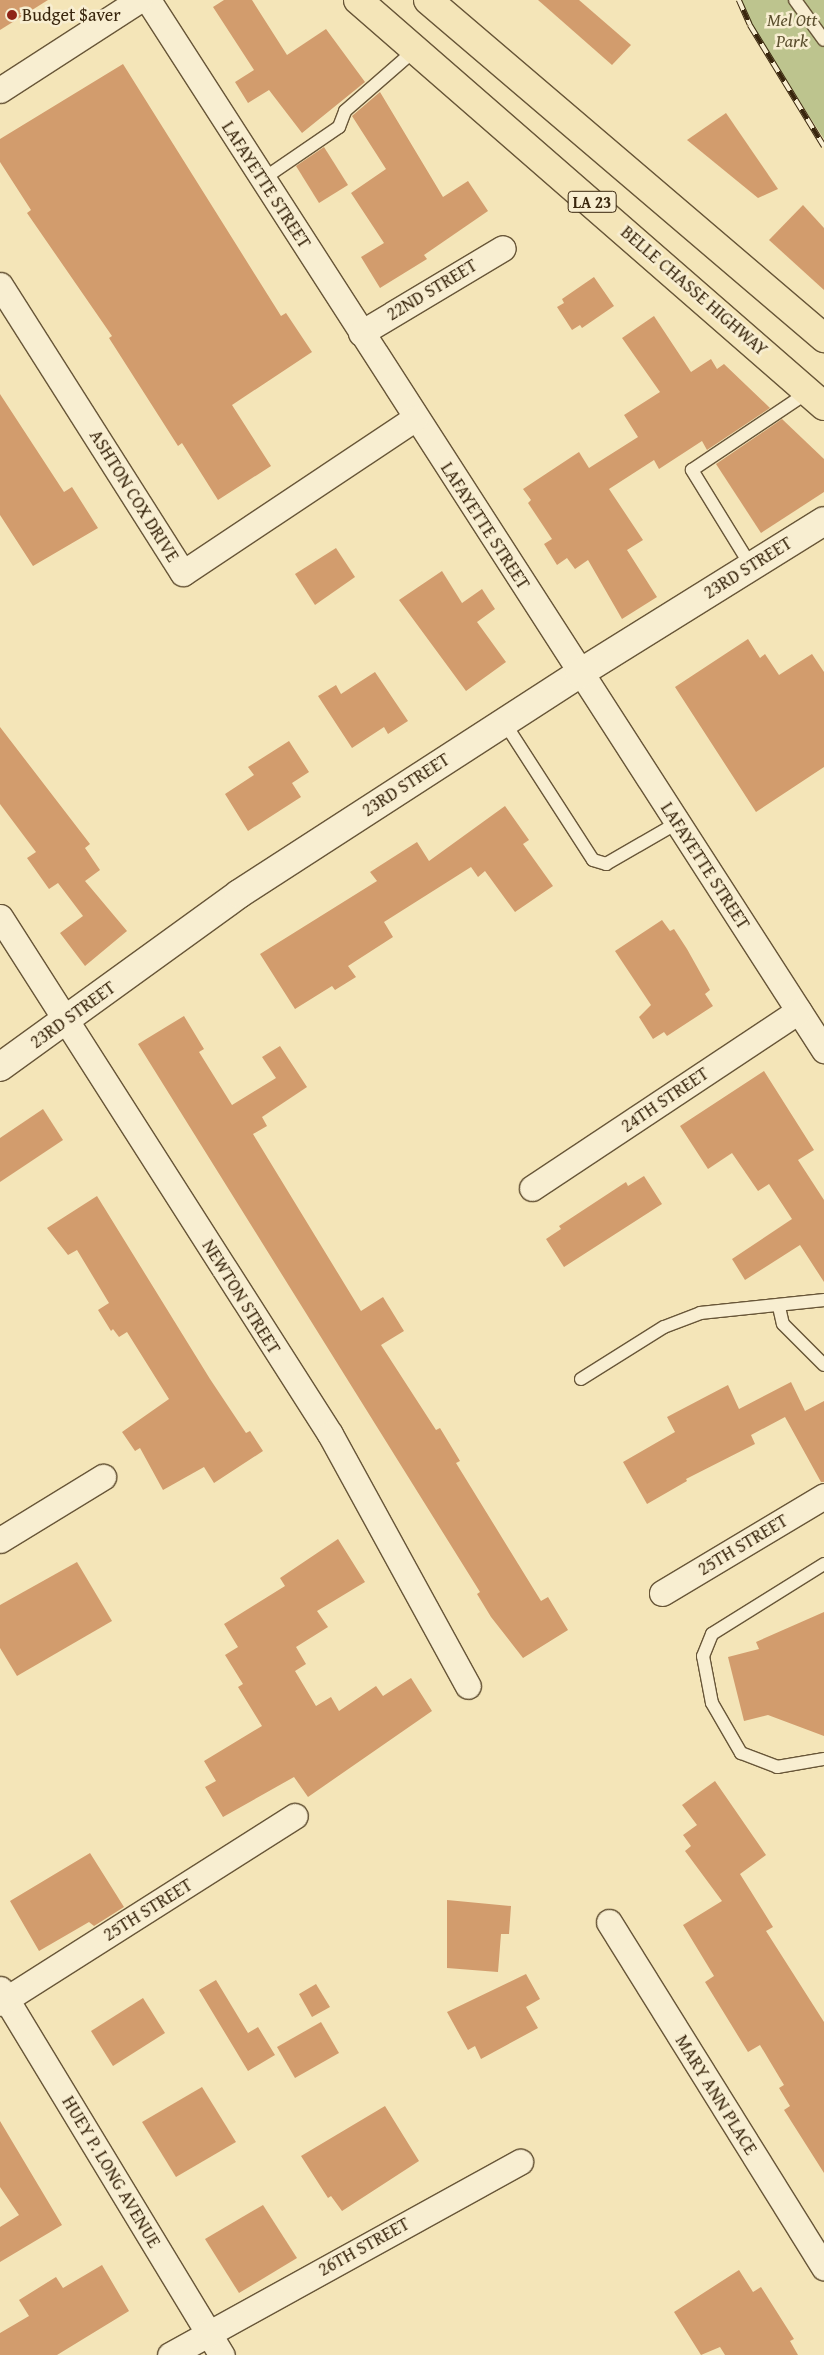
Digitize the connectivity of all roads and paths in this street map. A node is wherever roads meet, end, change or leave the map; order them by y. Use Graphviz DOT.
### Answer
graph roads {
  1 [pos="139,0"];
  2 [pos="148,0"];
  3 [pos="358,0"];
  4 [pos="428,0"];
  5 [pos="795,0"];
  6 [pos="824,40"];
  7 [pos="416,50"];
  8 [pos="0,90"];
  9 [pos="262,178"];
  10 [pos="503,248"];
  11 [pos="0,284"];
  12 [pos="361,333"];
  13 [pos="824,338"];
  14 [pos="816,399"];
  15 [pos="415,418"];
  16 [pos="824,521"];
  17 [pos="751,566"];
  18 [pos="580,672"];
  19 [pos="504,722"];
  20 [pos="677,823"];
  21 [pos="0,916"];
  22 [pos="798,1011"];
  23 [pos="66,1020"];
  24 [pos="824,1050"];
  25 [pos="0,1067"];
  26 [pos="532,1188"];
  27 [pos="824,1300"];
  28 [pos="779,1307"];
  29 [pos="824,1365"];
  30 [pos="581,1379"];
  31 [pos="103,1477"];
  32 [pos="824,1496"];
  33 [pos="0,1540"];
  34 [pos="824,1564"];
  35 [pos="662,1593"];
  36 [pos="468,1686"];
  37 [pos="824,1759"];
  38 [pos="295,1816"];
  39 [pos="608,1922"];
  40 [pos="2,1997"];
  41 [pos="520,2162"];
  42 [pos="824,2268"];
  43 [pos="208,2332"];
  44 [pos="170,2355"];
  45 [pos="222,2355"];
  1 -- 8 [label="street"];
  2 -- 9 [label="street, LAFAYETTE STREET"];
  3 -- 7 [label="highway, BELLE CHASSE HIGHWAY / LA 23"];
  4 -- 13 [label="highway, LA 23"];
  5 -- 6 [label="lane"];
  7 -- 9 [label="lane"];
  7 -- 14 [label="highway, BELLE CHASSE HIGHWAY / LA 23"];
  9 -- 12 [label="street, LAFAYETTE STREET"];
  10 -- 12 [label="street, 22ND STREET"];
  11 -- 15 [label="street, ASHTON COX DRIVE"];
  12 -- 15 [label="street, LAFAYETTE STREET"];
  14 -- 17 [label="lane"];
  15 -- 18 [label="street, LAFAYETTE STREET"];
  16 -- 17 [label="street, 23RD STREET"];
  17 -- 18 [label="street, 23RD STREET"];
  18 -- 19 [label="street, 23RD STREET"];
  18 -- 20 [label="street, LAFAYETTE STREET"];
  19 -- 20 [label="lane"];
  19 -- 23 [label="street, 23RD STREET"];
  20 -- 22 [label="street, LAFAYETTE STREET"];
  21 -- 23 [label="street, NEWTON STREET"];
  22 -- 24 [label="street, LAFAYETTE STREET"];
  22 -- 26 [label="street, 24TH STREET"];
  23 -- 25 [label="street, 23RD STREET"];
  23 -- 36 [label="street, NEWTON STREET"];
  27 -- 28 [label="lane"];
  28 -- 29 [label="lane"];
  28 -- 30 [label="lane"];
  31 -- 33 [label="street"];
  32 -- 35 [label="street, 25TH STREET"];
  34 -- 37 [label="lane"];
  38 -- 40 [label="street, 25TH STREET"];
  39 -- 42 [label="street, MARY ANN PLACE"];
  40 -- 43 [label="street, HUEY P. LONG AVENUE"];
  41 -- 43 [label="street, 26TH STREET"];
  43 -- 44 [label="street, 26TH STREET"];
  43 -- 45 [label="street, HUEY P. LONG AVENUE"];
}
